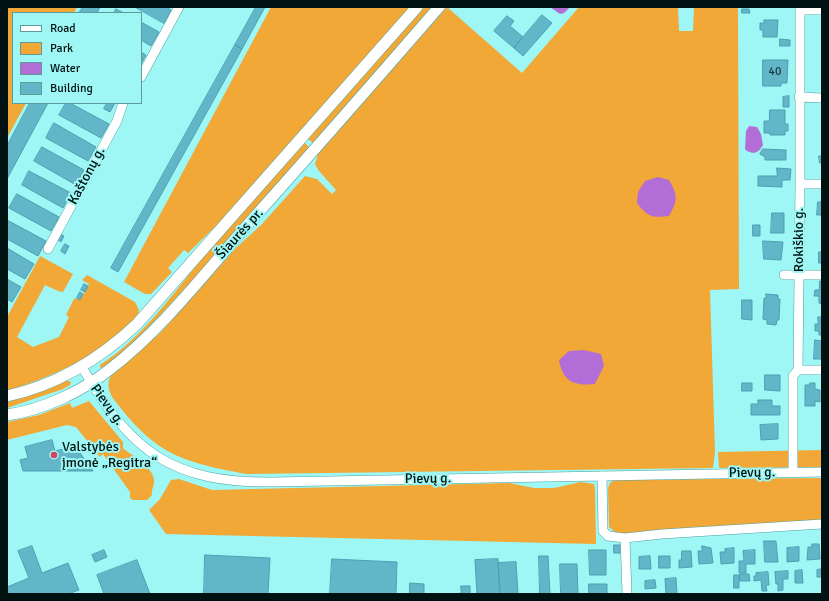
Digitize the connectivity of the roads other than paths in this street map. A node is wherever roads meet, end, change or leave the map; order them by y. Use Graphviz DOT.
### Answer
graph roads {
  1 [pos="180,7"];
  2 [pos="417,7"];
  3 [pos="439,7"];
  4 [pos="800,9"];
  5 [pos="822,10"];
  6 [pos="142,75"];
  7 [pos="799,97"];
  8 [pos="822,98"];
  9 [pos="123,104"];
  10 [pos="800,184"];
  11 [pos="822,184"];
  12 [pos="48,249"];
  13 [pos="784,275"];
  14 [pos="799,275"];
  15 [pos="822,275"];
  16 [pos="82,367"];
  17 [pos="798,370"];
  18 [pos="822,370"];
  19 [pos="91,383"];
  20 [pos="7,396"];
  21 [pos="7,415"];
  22 [pos="793,472"];
  23 [pos="822,472"];
  24 [pos="602,476"];
  25 [pos="822,524"];
  26 [pos="625,538"];
  27 [pos="627,594"];
  1 -- 6 [label="street"];
  2 -- 16 [label="main road, Šiaurės pr."];
  3 -- 19 [label="main road, Šiaurės pr."];
  4 -- 5 [label="street"];
  4 -- 7 [label="street, Rokiškio g."];
  7 -- 8 [label="street"];
  7 -- 10 [label="street, Rokiškio g."];
  9 -- 12 [label="street, Kaštonų g."];
  10 -- 11 [label="street"];
  10 -- 14 [label="street, Rokiškio g."];
  13 -- 14 [label="street"];
  14 -- 15 [label="street"];
  14 -- 17 [label="street, Rokiškio g."];
  16 -- 19 [label="street, Pievų g."];
  16 -- 20 [label="main road, Šiaurės pr."];
  17 -- 18 [label="street"];
  17 -- 22 [label="street, Rokiškio g."];
  19 -- 21 [label="main road, Šiaurės pr."];
  19 -- 24 [label="street, Pievų g."];
  22 -- 23 [label="street, Pievų g."];
  22 -- 24 [label="street, Pievų g."];
  24 -- 26 [label="street"];
  25 -- 26 [label="street"];
  26 -- 27 [label="street"];
}
